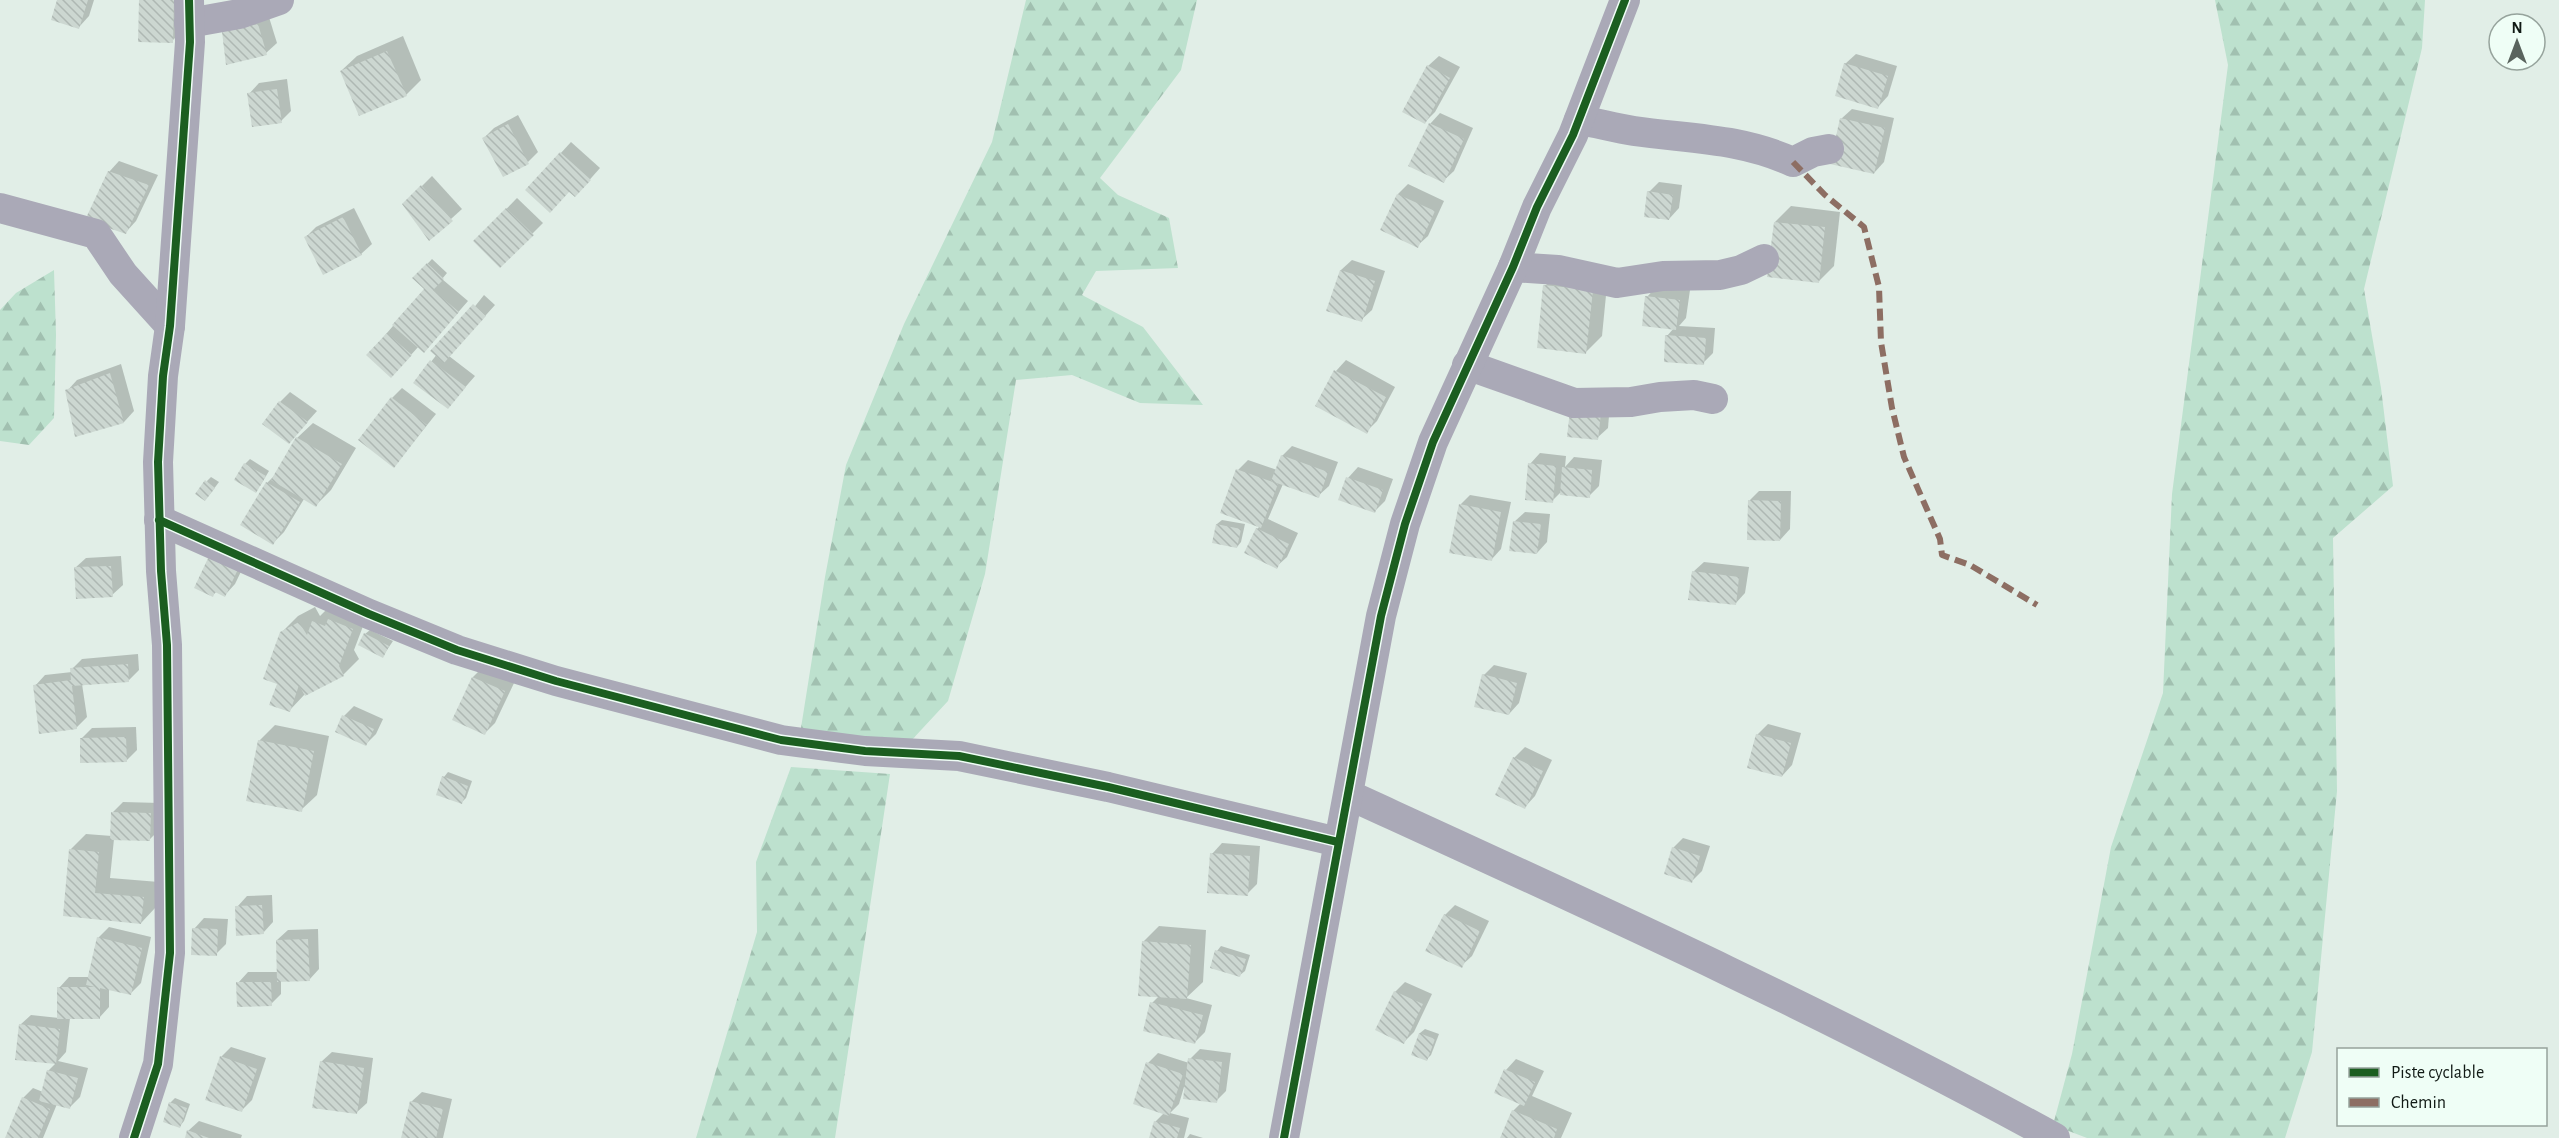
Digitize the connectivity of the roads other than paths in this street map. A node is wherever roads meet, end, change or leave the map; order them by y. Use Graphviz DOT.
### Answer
graph roads {
  1 [pos="279,0"];
  2 [pos="1625,0"];
  3 [pos="189,12"];
  4 [pos="1579,120"];
  5 [pos="1829,149"];
  6 [pos="0,208"];
  7 [pos="1764,259"];
  8 [pos="1513,267"];
  9 [pos="170,326"];
  10 [pos="1467,365"];
  11 [pos="1713,399"];
  12 [pos="159,520"];
  13 [pos="1349,795"];
  14 [pos="1338,842"];
  15 [pos="134,1138"];
  16 [pos="1284,1138"];
  17 [pos="2055,1138"];
  1 -- 3 [label="street"];
  2 -- 4 [label="street"];
  3 -- 9 [label="street"];
  4 -- 5 [label="street"];
  4 -- 8 [label="street"];
  6 -- 9 [label="street"];
  7 -- 8 [label="street"];
  8 -- 10 [label="street"];
  9 -- 12 [label="street"];
  10 -- 11 [label="street"];
  10 -- 13 [label="street"];
  12 -- 14 [label="street"];
  12 -- 15 [label="street"];
  13 -- 14 [label="street"];
  13 -- 17 [label="street"];
  14 -- 16 [label="street"];
}
